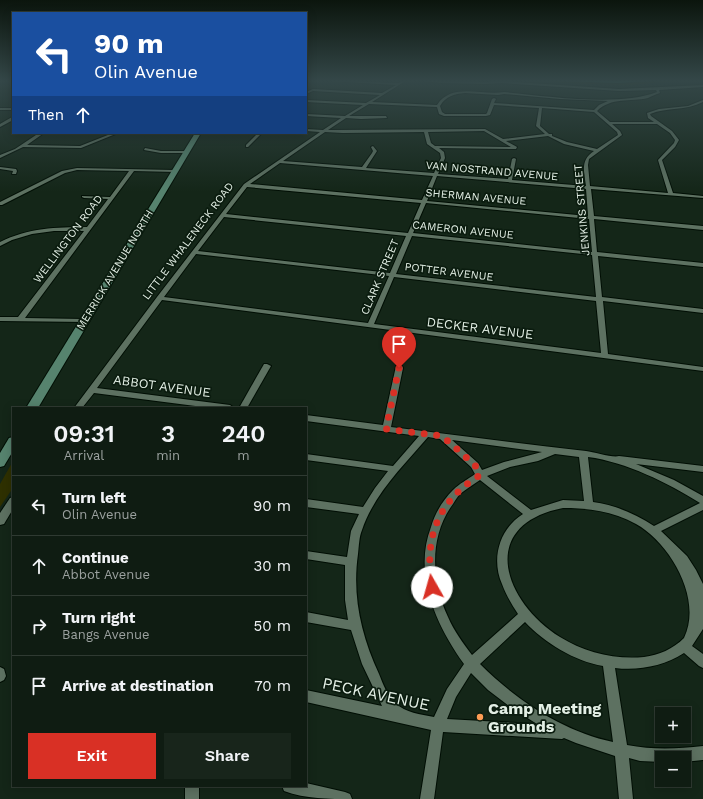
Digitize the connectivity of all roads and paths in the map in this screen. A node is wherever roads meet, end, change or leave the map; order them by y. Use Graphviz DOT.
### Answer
graph roads {
  1 [pos="344,117"];
  2 [pos="539,117"];
  3 [pos="602,117"];
  4 [pos="651,117"];
  5 [pos="11,120"];
  6 [pos="608,123"];
  7 [pos="657,123"];
  8 [pos="0,126"];
  9 [pos="307,130"];
  10 [pos="324,131"];
  11 [pos="426,131"];
  12 [pos="41,134"];
  13 [pos="114,134"];
  14 [pos="197,134"];
  15 [pos="259,134"];
  16 [pos="550,135"];
  17 [pos="503,140"];
  18 [pos="23,146"];
  19 [pos="247,146"];
  20 [pos="373,147"];
  21 [pos="437,147"];
  22 [pos="146,149"];
  23 [pos="597,150"];
  24 [pos="186,152"];
  25 [pos="0,157"];
  26 [pos="514,159"];
  27 [pos="280,162"];
  28 [pos="0,168"];
  29 [pos="363,169"];
  30 [pos="132,172"];
  31 [pos="175,172"];
  32 [pos="14,173"];
  33 [pos="435,175"];
  34 [pos="510,181"];
  35 [pos="246,185"];
  36 [pos="589,188"];
  37 [pos="671,195"];
  38 [pos="84,197"];
  39 [pos="703,197"];
  40 [pos="112,198"];
  41 [pos="424,202"];
  42 [pos="0,204"];
  43 [pos="222,215"];
  44 [pos="592,218"];
  45 [pos="703,228"];
  46 [pos="88,229"];
  47 [pos="409,235"];
  48 [pos="0,244"];
  49 [pos="194,252"];
  50 [pos="595,254"];
  51 [pos="703,265"];
  52 [pos="392,275"];
  53 [pos="159,298"];
  54 [pos="600,299"];
  55 [pos="703,311"];
  56 [pos="0,319"];
  57 [pos="20,319"];
  58 [pos="84,321"];
  59 [pos="370,326"];
  60 [pos="605,357"];
  61 [pos="267,366"];
  62 [pos="399,368"];
  63 [pos="703,369"];
  64 [pos="91,390"];
  65 [pos="33,407"];
  66 [pos="79,407"];
  67 [pos="222,407"];
  68 [pos="244,407"];
  69 [pos="307,418"];
  70 [pos="386,429"];
  71 [pos="426,434"];
  72 [pos="442,436"];
  73 [pos="12,443"];
  74 [pos="555,451"];
  75 [pos="584,454"];
  76 [pos="307,456"];
  77 [pos="608,458"];
  78 [pos="0,463"];
  79 [pos="395,469"];
  80 [pos="703,469"];
  81 [pos="480,475"];
  82 [pos="702,501"];
  83 [pos="12,503"];
  84 [pos="307,503"];
  85 [pos="589,504"];
  86 [pos="366,511"];
  87 [pos="530,514"];
  88 [pos="0,521"];
  89 [pos="654,530"];
  90 [pos="307,555"];
  91 [pos="351,562"];
  92 [pos="702,590"];
  93 [pos="525,615"];
  94 [pos="307,617"];
  95 [pos="355,626"];
  96 [pos="684,646"];
  97 [pos="608,661"];
  98 [pos="703,662"];
  99 [pos="471,664"];
  100 [pos="0,673"];
  101 [pos="0,676"];
  102 [pos="307,696"];
  103 [pos="410,719"];
  104 [pos="438,725"];
  105 [pos="565,732"];
  106 [pos="621,750"];
  107 [pos="703,753"];
  108 [pos="192,787"];
  109 [pos="292,787"];
  110 [pos="192,799"];
  111 [pos="345,799"];
  112 [pos="427,799"];
  113 [pos="626,799"];
  1 -- 10 [label="street, LITTLE WHALENECK ROAD"];
  2 -- 16 [label="street"];
  3 -- 6 [label="street, JENKINS STREET"];
  4 -- 7 [label="street"];
  5 -- 8 [label="street"];
  6 -- 7 [label="street"];
  6 -- 23 [label="street, JENKINS STREET"];
  7 -- 37 [label="street"];
  9 -- 10 [label="street"];
  10 -- 11 [label="street"];
  10 -- 27 [label="street, LITTLE WHALENECK ROAD"];
  11 -- 17 [label="street"];
  11 -- 21 [label="street, CLARK STREET"];
  12 -- 18 [label="street"];
  13 -- 18 [label="street"];
  14 -- 24 [label="main road, MERRICK AVENUE NORTH"];
  15 -- 19 [label="street"];
  16 -- 17 [label="street"];
  16 -- 23 [label="street"];
  17 -- 21 [label="street"];
  18 -- 25 [label="street"];
  20 -- 29 [label="street"];
  21 -- 33 [label="street, CLARK STREET"];
  22 -- 24 [label="street"];
  23 -- 36 [label="street, JENKINS STREET"];
  24 -- 31 [label="main road, MERRICK AVENUE NORTH"];
  26 -- 34 [label="street"];
  27 -- 29 [label="street, VAN NOSTRAND AVENUE"];
  27 -- 35 [label="street, LITTLE WHALENECK ROAD"];
  28 -- 32 [label="street"];
  29 -- 33 [label="street, VAN NOSTRAND AVENUE"];
  30 -- 31 [label="street"];
  30 -- 40 [label="street, WELLINGTON ROAD"];
  30 -- 42 [label="street"];
  31 -- 58 [label="main road, MERRICK AVENUE NORTH"];
  33 -- 34 [label="street, VAN NOSTRAND AVENUE"];
  33 -- 41 [label="street, CLARK STREET"];
  34 -- 36 [label="street, VAN NOSTRAND AVENUE"];
  35 -- 41 [label="street, SHERMAN AVENUE"];
  35 -- 43 [label="street, LITTLE WHALENECK ROAD"];
  36 -- 37 [label="street, VAN NOSTRAND AVENUE"];
  36 -- 44 [label="street, JENKINS STREET"];
  37 -- 39 [label="street, VAN NOSTRAND AVENUE"];
  38 -- 40 [label="street"];
  40 -- 46 [label="street, WELLINGTON ROAD"];
  41 -- 44 [label="street, SHERMAN AVENUE"];
  41 -- 47 [label="street, CLARK STREET"];
  43 -- 47 [label="street, CAMERON AVENUE"];
  43 -- 49 [label="street, LITTLE WHALENECK ROAD"];
  44 -- 45 [label="street, SHERMAN AVENUE"];
  44 -- 50 [label="street, JENKINS STREET"];
  46 -- 48 [label="street"];
  46 -- 57 [label="street, WELLINGTON ROAD"];
  47 -- 50 [label="street, CAMERON AVENUE"];
  47 -- 52 [label="street, CLARK STREET"];
  49 -- 52 [label="street, POTTER AVENUE"];
  49 -- 53 [label="street, LITTLE WHALENECK ROAD"];
  50 -- 51 [label="street, CAMERON AVENUE"];
  50 -- 54 [label="street, JENKINS STREET"];
  52 -- 54 [label="street, POTTER AVENUE"];
  52 -- 59 [label="street, CLARK STREET"];
  53 -- 59 [label="street, DECKER AVENUE"];
  53 -- 64 [label="street, LITTLE WHALENECK ROAD"];
  54 -- 55 [label="street, POTTER AVENUE"];
  54 -- 60 [label="street, JENKINS STREET"];
  56 -- 57 [label="street"];
  57 -- 58 [label="street"];
  58 -- 65 [label="main road, MERRICK AVENUE NORTH"];
  59 -- 60 [label="street, DECKER AVENUE"];
  60 -- 63 [label="street, DECKER AVENUE"];
  61 -- 68 [label="street"];
  62 -- 70 [label="street"];
  64 -- 66 [label="street, LITTLE WHALENECK ROAD"];
  64 -- 67 [label="street, ABBOT AVENUE"];
  69 -- 70 [label="street"];
  70 -- 71 [label="street"];
  71 -- 72 [label="street"];
  71 -- 79 [label="street"];
  72 -- 74 [label="street"];
  72 -- 81 [label="street"];
  73 -- 78 [label="main road"];
  74 -- 75 [label="street"];
  74 -- 81 [label="street"];
  75 -- 77 [label="street"];
  75 -- 85 [label="street"];
  76 -- 79 [label="street"];
  77 -- 80 [label="street"];
  77 -- 82 [label="street"];
  79 -- 86 [label="street"];
  81 -- 87 [label="street"];
  81 -- 99 [label="street"];
  82 -- 89 [label="street"];
  83 -- 88 [label="street"];
  84 -- 86 [label="street"];
  85 -- 87 [label="street"];
  85 -- 89 [label="street"];
  86 -- 91 [label="street"];
  87 -- 93 [label="street"];
  89 -- 92 [label="street"];
  90 -- 91 [label="street"];
  91 -- 95 [label="street"];
  92 -- 96 [label="street"];
  93 -- 97 [label="street"];
  93 -- 99 [label="street"];
  94 -- 95 [label="street"];
  95 -- 103 [label="street"];
  96 -- 97 [label="street"];
  96 -- 98 [label="street"];
  97 -- 106 [label="street"];
  99 -- 104 [label="street"];
  99 -- 105 [label="street"];
  100 -- 101 [label="street"];
  102 -- 103 [label="street, PECK AVENUE"];
  103 -- 104 [label="street, PECK AVENUE"];
  104 -- 105 [label="street, PECK AVENUE"];
  104 -- 112 [label="street"];
  105 -- 106 [label="street"];
  106 -- 107 [label="street"];
  106 -- 113 [label="street"];
  108 -- 110 [label="street"];
  109 -- 111 [label="street"];
}
